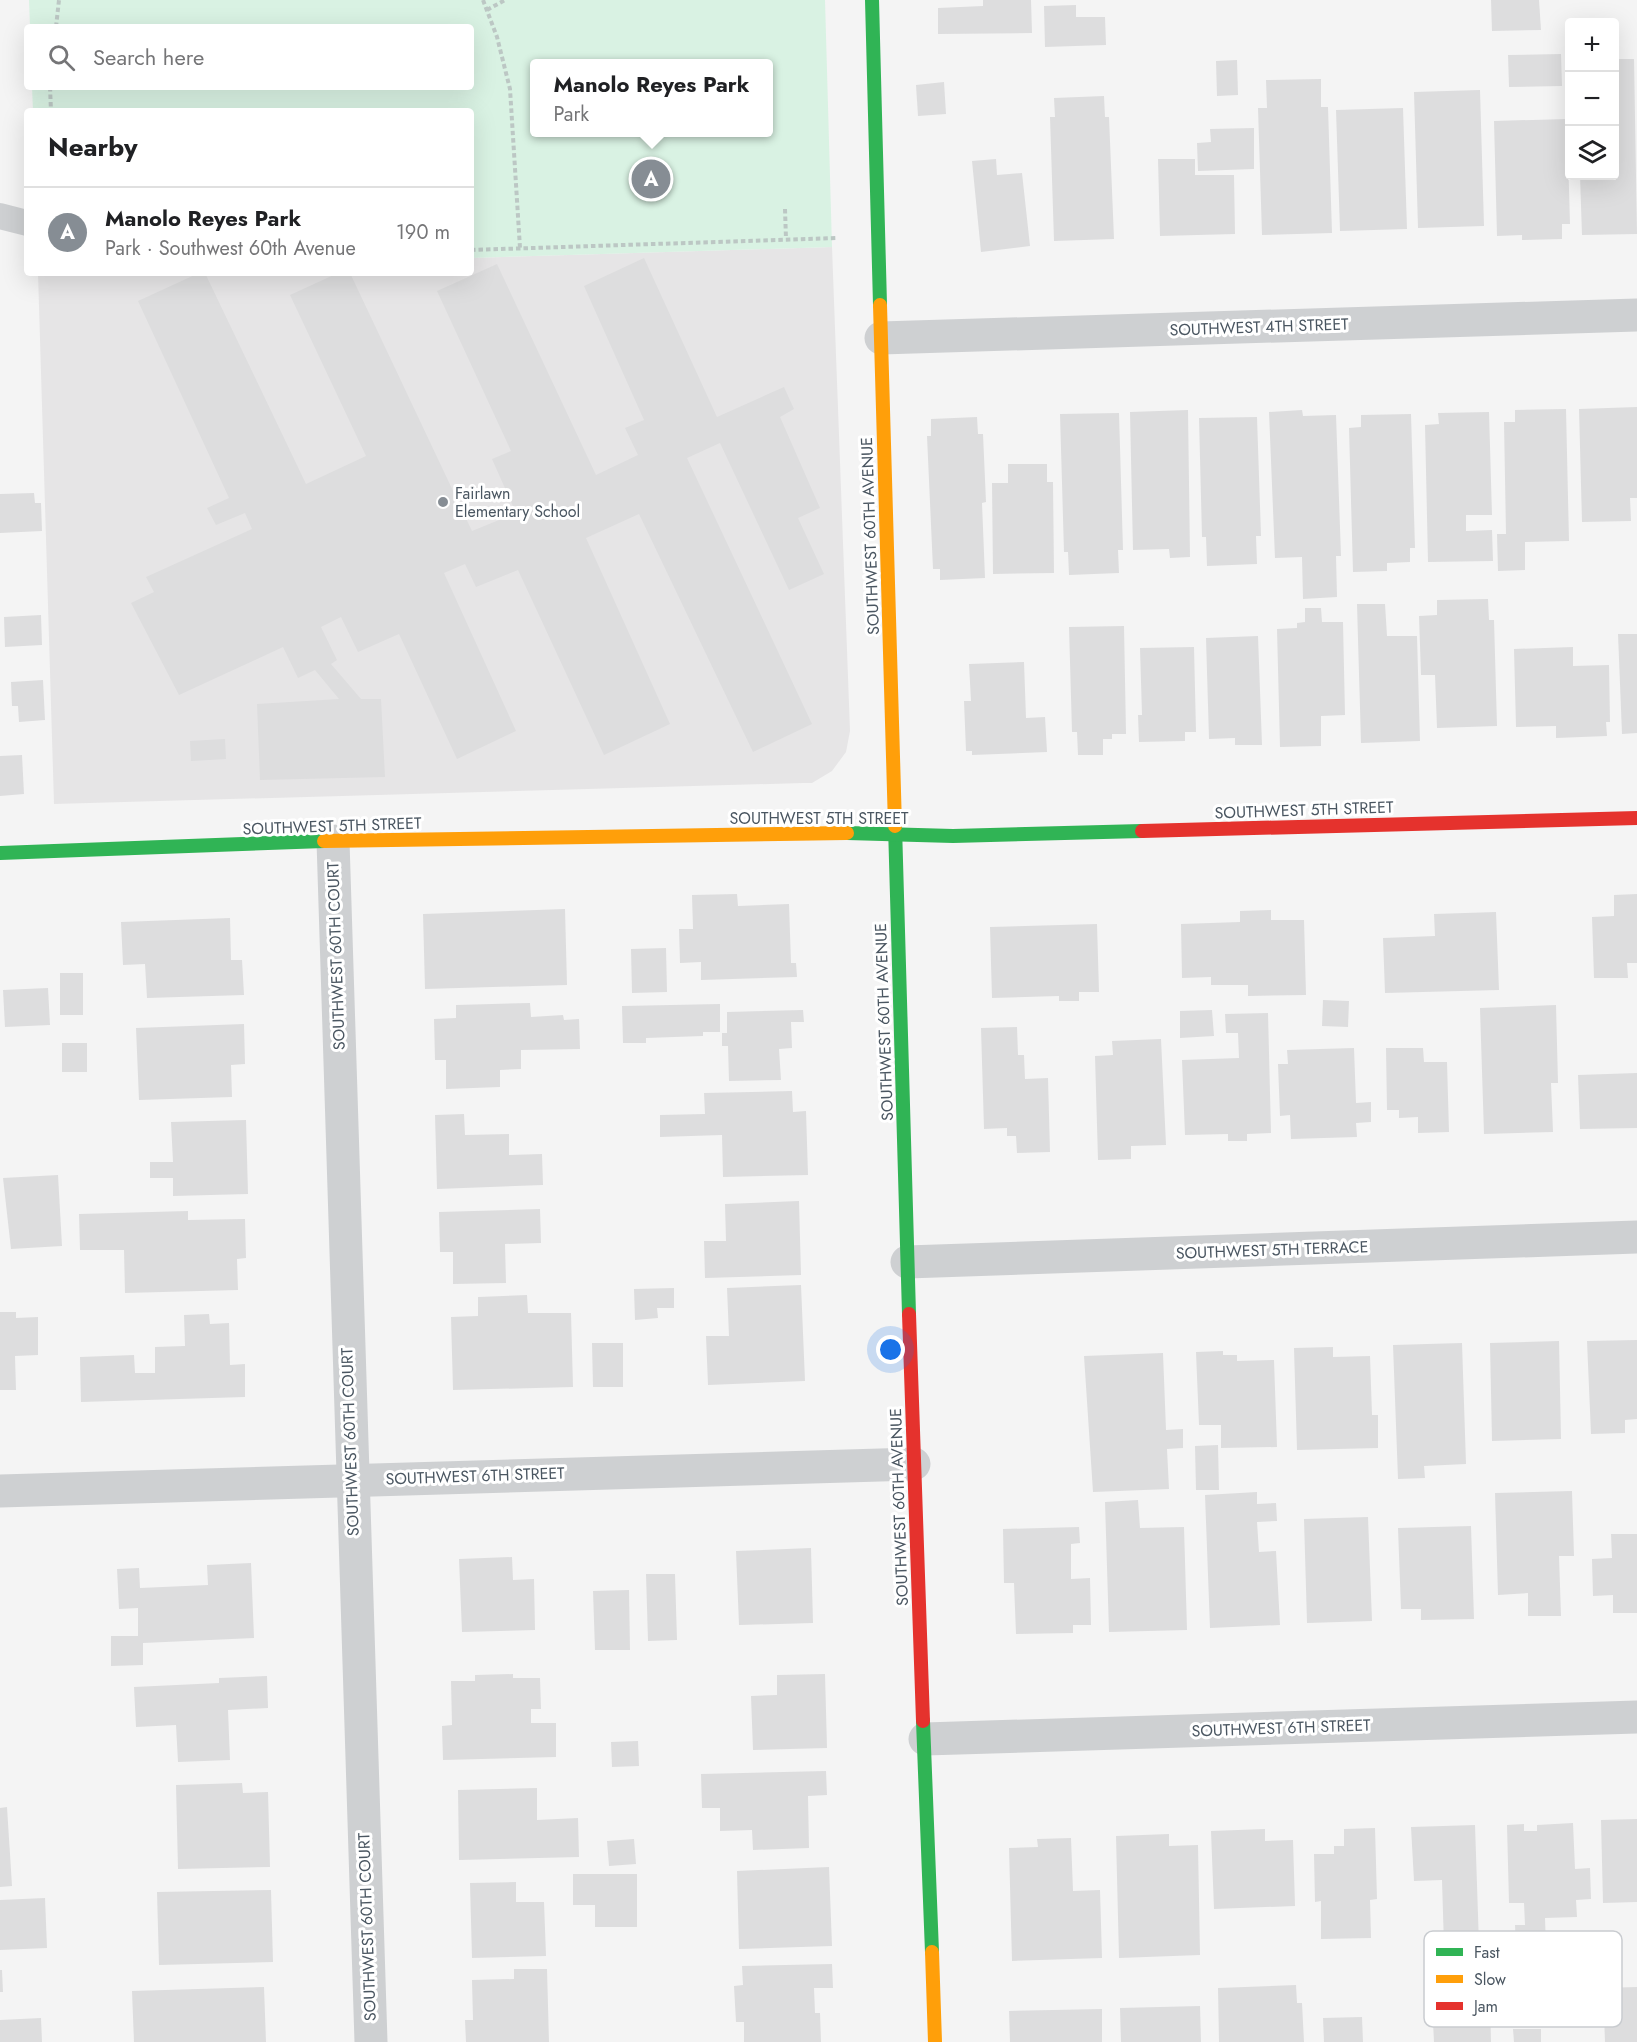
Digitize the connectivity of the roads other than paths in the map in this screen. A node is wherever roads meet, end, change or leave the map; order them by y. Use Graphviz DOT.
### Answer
graph roads {
  1 [pos="872,0"];
  2 [pos="0,216"];
  3 [pos="24,223"];
  4 [pos="1637,315"];
  5 [pos="881,338"];
  6 [pos="1637,818"];
  7 [pos="895,834"];
  8 [pos="333,841"];
  9 [pos="0,854"];
  10 [pos="1637,1237"];
  11 [pos="907,1262"];
  12 [pos="914,1464"];
  13 [pos="351,1479"];
  14 [pos="0,1491"];
  15 [pos="1637,1717"];
  16 [pos="925,1739"];
  17 [pos="371,2042"];
  18 [pos="935,2042"];
  1 -- 5 [label="street, SOUTHWEST 60TH AVENUE"];
  2 -- 3 [label="lane"];
  4 -- 5 [label="street, SOUTHWEST 4TH STREET"];
  5 -- 7 [label="street, SOUTHWEST 60TH AVENUE"];
  6 -- 7 [label="street, SOUTHWEST 5TH STREET"];
  7 -- 8 [label="street, SOUTHWEST 5TH STREET"];
  7 -- 11 [label="street, SOUTHWEST 60TH AVENUE"];
  8 -- 9 [label="street, SOUTHWEST 5TH STREET"];
  8 -- 13 [label="street, SOUTHWEST 60TH COURT"];
  10 -- 11 [label="street, SOUTHWEST 5TH TERRACE"];
  11 -- 12 [label="street, SOUTHWEST 60TH AVENUE"];
  12 -- 13 [label="street, SOUTHWEST 6TH STREET"];
  12 -- 16 [label="street, SOUTHWEST 60TH AVENUE"];
  13 -- 14 [label="street, SOUTHWEST 6TH STREET"];
  13 -- 17 [label="street, SOUTHWEST 60TH COURT"];
  15 -- 16 [label="street, SOUTHWEST 6TH STREET"];
  16 -- 18 [label="street, SOUTHWEST 60TH AVENUE"];
}
